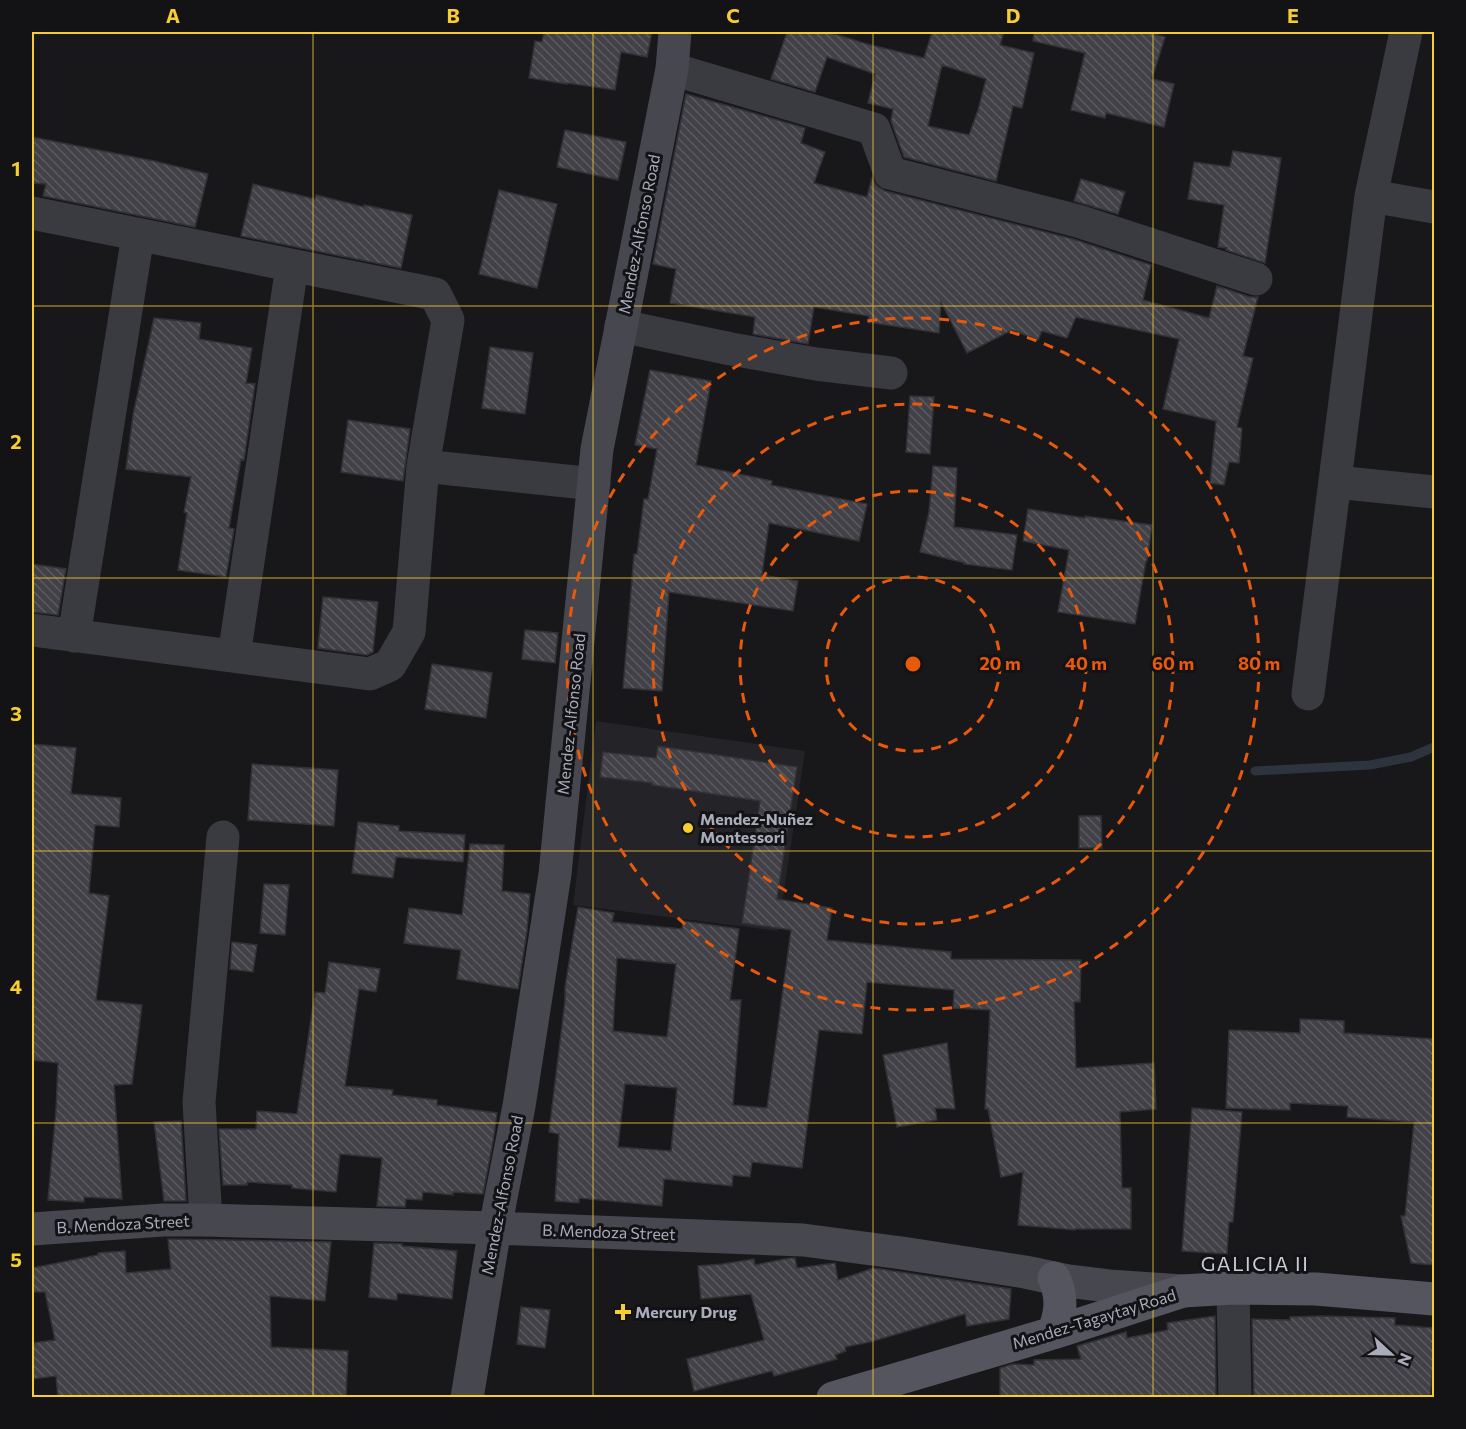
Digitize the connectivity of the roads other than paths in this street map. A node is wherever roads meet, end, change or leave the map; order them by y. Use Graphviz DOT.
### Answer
graph roads {
  1 [pos="675,32"];
  2 [pos="1406,32"];
  3 [pos="672,69"];
  4 [pos="1371,196"];
  5 [pos="1434,207"];
  6 [pos="32,213"];
  7 [pos="138,235"];
  8 [pos="292,266"];
  9 [pos="1256,279"];
  10 [pos="621,326"];
  11 [pos="891,373"];
  12 [pos="423,466"];
  13 [pos="1335,482"];
  14 [pos="594,484"];
  15 [pos="1434,492"];
  16 [pos="32,630"];
  17 [pos="74,636"];
  18 [pos="234,657"];
  19 [pos="1308,694"];
  20 [pos="223,837"];
  21 [pos="206,1220"];
  22 [pos="495,1228"];
  23 [pos="32,1229"];
  24 [pos="1054,1278"];
  25 [pos="1233,1288"];
  26 [pos="1183,1291"];
  27 [pos="1434,1299"];
  28 [pos="1053,1333"];
  29 [pos="467,1398"];
  30 [pos="833,1398"];
  31 [pos="1235,1398"];
  1 -- 3 [label="main road, Mendez-Alfonso Road"];
  2 -- 4 [label="street"];
  3 -- 9 [label="street"];
  3 -- 10 [label="main road, Mendez-Alfonso Road"];
  4 -- 5 [label="street"];
  4 -- 13 [label="street"];
  6 -- 7 [label="street"];
  7 -- 8 [label="street"];
  7 -- 17 [label="street"];
  8 -- 12 [label="street"];
  8 -- 18 [label="street"];
  10 -- 11 [label="street"];
  10 -- 14 [label="main road, Mendez-Alfonso Road"];
  12 -- 14 [label="street"];
  12 -- 18 [label="street"];
  13 -- 15 [label="street"];
  13 -- 19 [label="street"];
  14 -- 22 [label="main road, Mendez-Alfonso Road"];
  16 -- 17 [label="street"];
  17 -- 18 [label="street"];
  20 -- 21 [label="street"];
  21 -- 22 [label="main road, B. Mendoza Street"];
  21 -- 23 [label="main road, B. Mendoza Street"];
  22 -- 24 [label="main road, B. Mendoza Street"];
  22 -- 29 [label="main road, Mendez-Alfonso Road"];
  24 -- 26 [label="main road, B. Mendoza Street"];
  24 -- 28 [label="main road"];
  25 -- 26 [label="main road, Mendez-Tagaytay Road"];
  25 -- 27 [label="main road, Mendez-Tagaytay Road"];
  25 -- 31 [label="street"];
  26 -- 28 [label="main road, Mendez-Tagaytay Road"];
  28 -- 30 [label="main road, Mendez-Tagaytay Road"];
}
